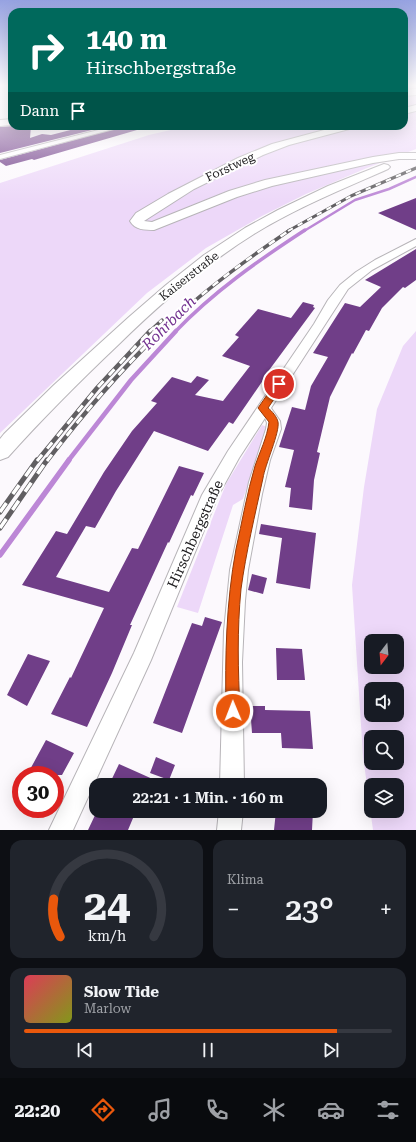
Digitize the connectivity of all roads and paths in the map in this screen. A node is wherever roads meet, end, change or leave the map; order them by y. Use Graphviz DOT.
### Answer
graph roads {
  1 [pos="107,130"];
  2 [pos="335,130"];
  3 [pos="0,150"];
  4 [pos="11,155"];
  5 [pos="416,156"];
  6 [pos="0,157"];
  7 [pos="416,242"];
  8 [pos="263,408"];
  9 [pos="0,452"];
  10 [pos="232,778"];
  11 [pos="230,818"];
  12 [pos="61,830"];
  13 [pos="229,830"];
  1 -- 4 [label="street"];
  2 -- 5 [label="street, Forstweg"];
  3 -- 4 [label="street"];
  4 -- 6 [label="street"];
  5 -- 9 [label="street, Kaiserstraße"];
  7 -- 8 [label="street, Hirschbergstraße"];
  8 -- 10 [label="street"];
  8 -- 12 [label="street, Hirschbergstraße"];
  11 -- 13 [label="street"];
}
